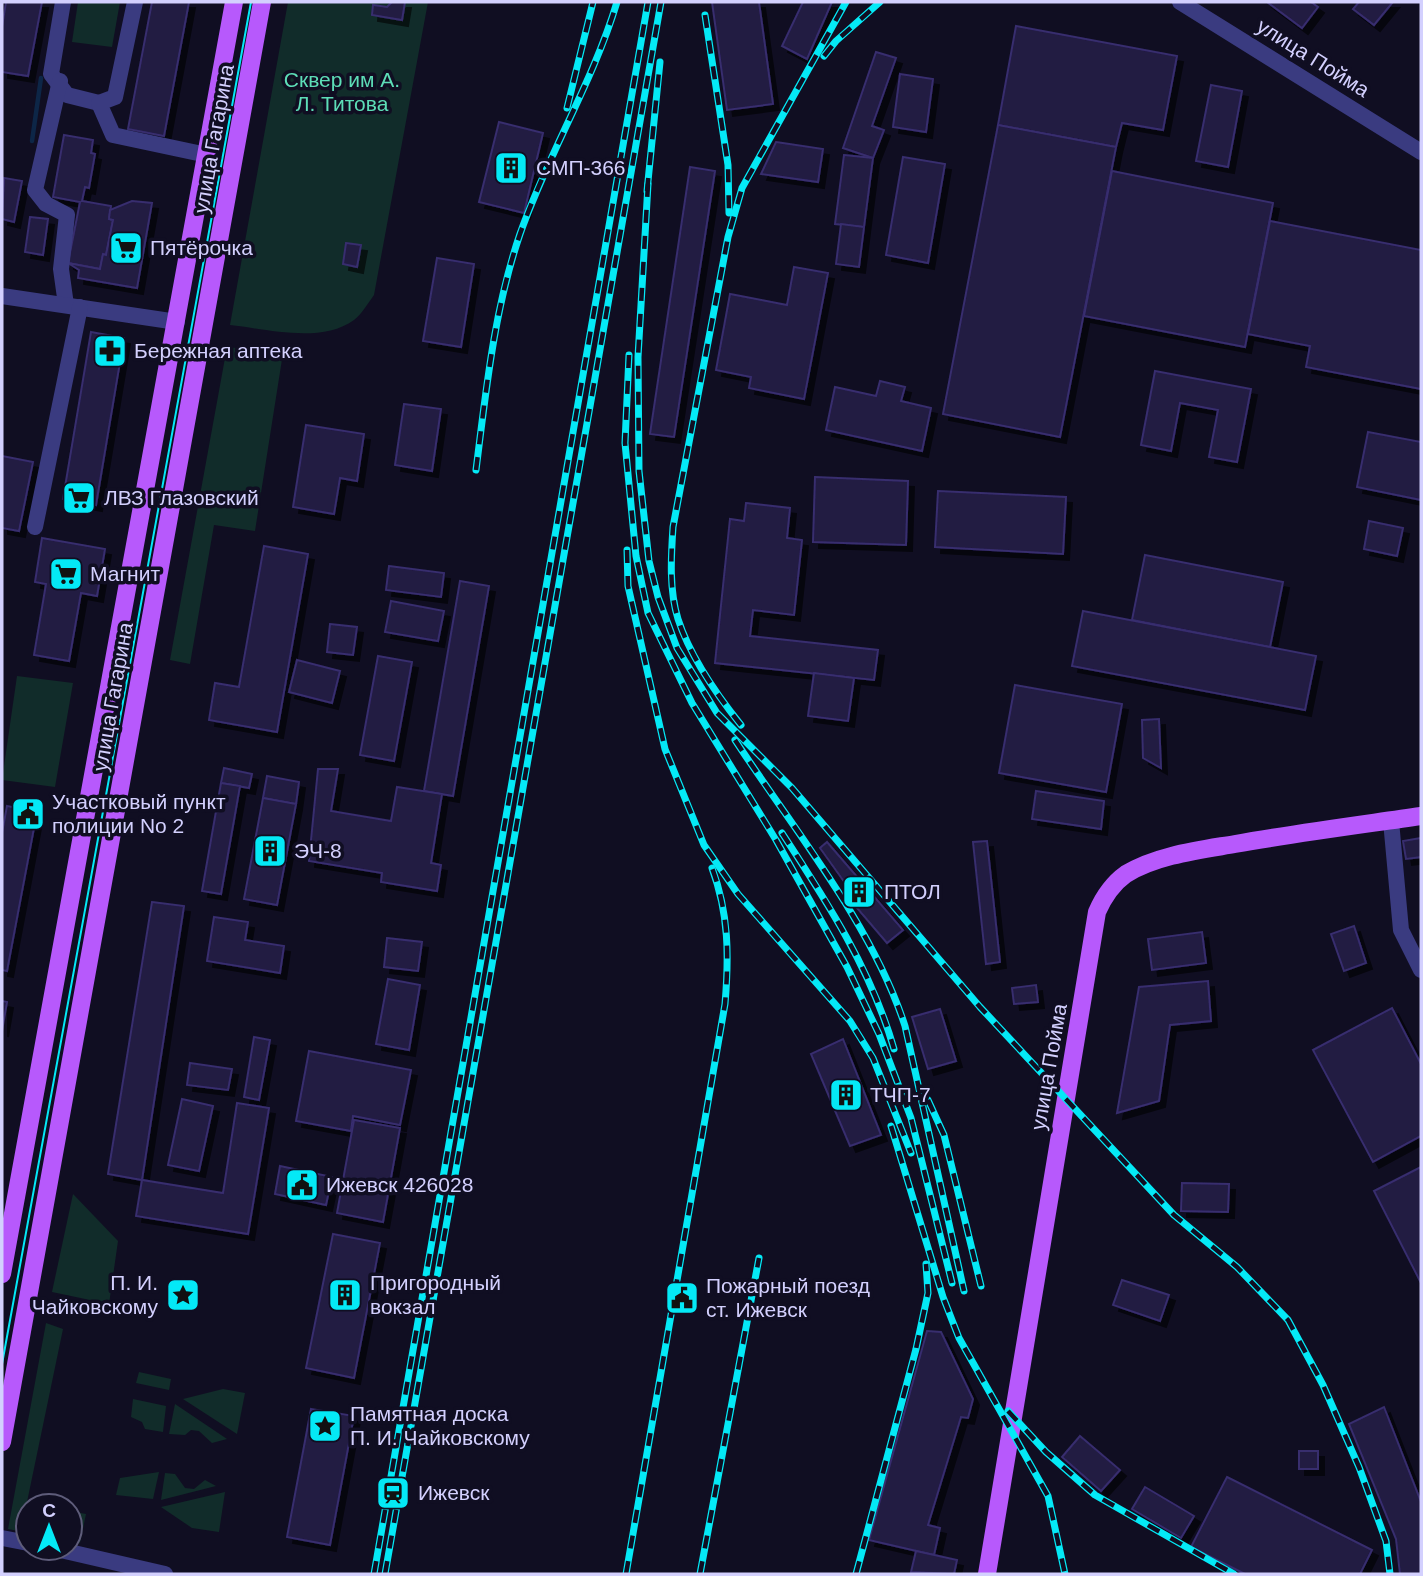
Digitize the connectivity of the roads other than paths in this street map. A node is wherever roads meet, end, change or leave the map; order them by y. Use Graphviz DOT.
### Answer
graph roads {
  1 [pos="63,2"];
  2 [pos="135,2"];
  3 [pos="234,2"];
  4 [pos="262,2"];
  5 [pos="1180,2"];
  6 [pos="60,81"];
  7 [pos="99,103"];
  8 [pos="1421,152"];
  9 [pos="207,155"];
  10 [pos="2,296"];
  11 [pos="73,306"];
  12 [pos="177,322"];
  13 [pos="202,327"];
  14 [pos="36,527"];
  15 [pos="1421,816"];
  16 [pos="1391,821"];
  17 [pos="1421,970"];
  18 [pos="7,1218"];
  19 [pos="2,1274"];
  20 [pos="2,1442"];
  21 [pos="84,1555"];
  22 [pos="165,1574"];
  23 [pos="987,1574"];
  1 -- 6 [label="street"];
  2 -- 7 [label="street"];
  3 -- 9 [label="main road, улица Гагарина"];
  4 -- 13 [label="main road, улица Гагарина"];
  5 -- 8 [label="street, улица Пойма"];
  6 -- 7 [label="street"];
  6 -- 11 [label="street"];
  7 -- 9 [label="street"];
  9 -- 12 [label="main road, улица Гагарина"];
  10 -- 11 [label="street"];
  11 -- 12 [label="street"];
  11 -- 14 [label="street"];
  12 -- 13 [label="main road"];
  12 -- 18 [label="main road, улица Гагарина"];
  13 -- 20 [label="main road, улица Гагарина"];
  15 -- 16 [label="main road, улица Пойма"];
  16 -- 17 [label="street"];
  16 -- 23 [label="main road, улица Пойма"];
  18 -- 19 [label="main road, улица Гагарина"];
  21 -- 22 [label="street"];
}
